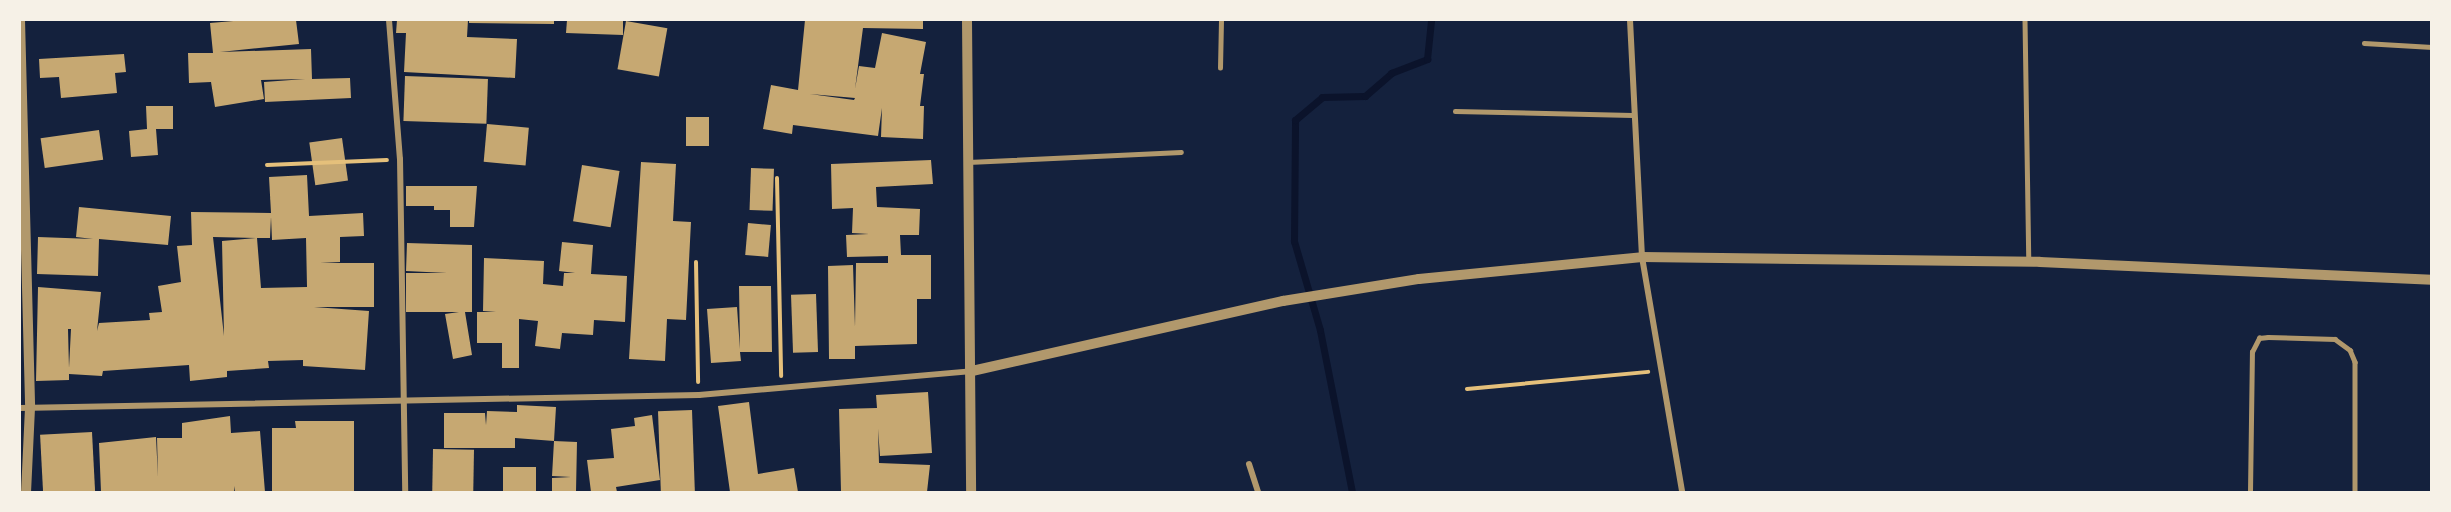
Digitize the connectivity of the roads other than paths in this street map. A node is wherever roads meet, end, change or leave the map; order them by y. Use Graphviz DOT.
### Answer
graph roads {
  1 [pos="20,20"];
  2 [pos="389,20"];
  3 [pos="967,20"];
  4 [pos="1221,20"];
  5 [pos="1630,20"];
  6 [pos="2025,20"];
  7 [pos="2364,43"];
  8 [pos="2432,47"];
  9 [pos="1220,68"];
  10 [pos="1455,111"];
  11 [pos="1632,115"];
  12 [pos="1181,152"];
  13 [pos="968,162"];
  14 [pos="1642,257"];
  15 [pos="2029,262"];
  16 [pos="2432,280"];
  17 [pos="972,371"];
  18 [pos="405,401"];
  19 [pos="25,408"];
  20 [pos="1249,464"];
  21 [pos="26,492"];
  22 [pos="405,492"];
  23 [pos="971,492"];
  24 [pos="1258,492"];
  25 [pos="1682,492"];
  26 [pos="2250,492"];
  27 [pos="2355,492"];
  1 -- 19 [label="street"];
  2 -- 18 [label="street"];
  3 -- 13 [label="street"];
  4 -- 9 [label="lane"];
  5 -- 11 [label="street"];
  6 -- 15 [label="lane"];
  7 -- 8 [label="lane"];
  10 -- 11 [label="lane"];
  11 -- 14 [label="street"];
  12 -- 13 [label="lane"];
  13 -- 17 [label="street"];
  14 -- 15 [label="street"];
  14 -- 17 [label="street"];
  14 -- 25 [label="street"];
  15 -- 16 [label="street"];
  17 -- 18 [label="street"];
  17 -- 23 [label="street"];
  18 -- 19 [label="street"];
  18 -- 22 [label="street"];
  19 -- 21 [label="street"];
  20 -- 24 [label="street"];
  26 -- 27 [label="lane"];
}
